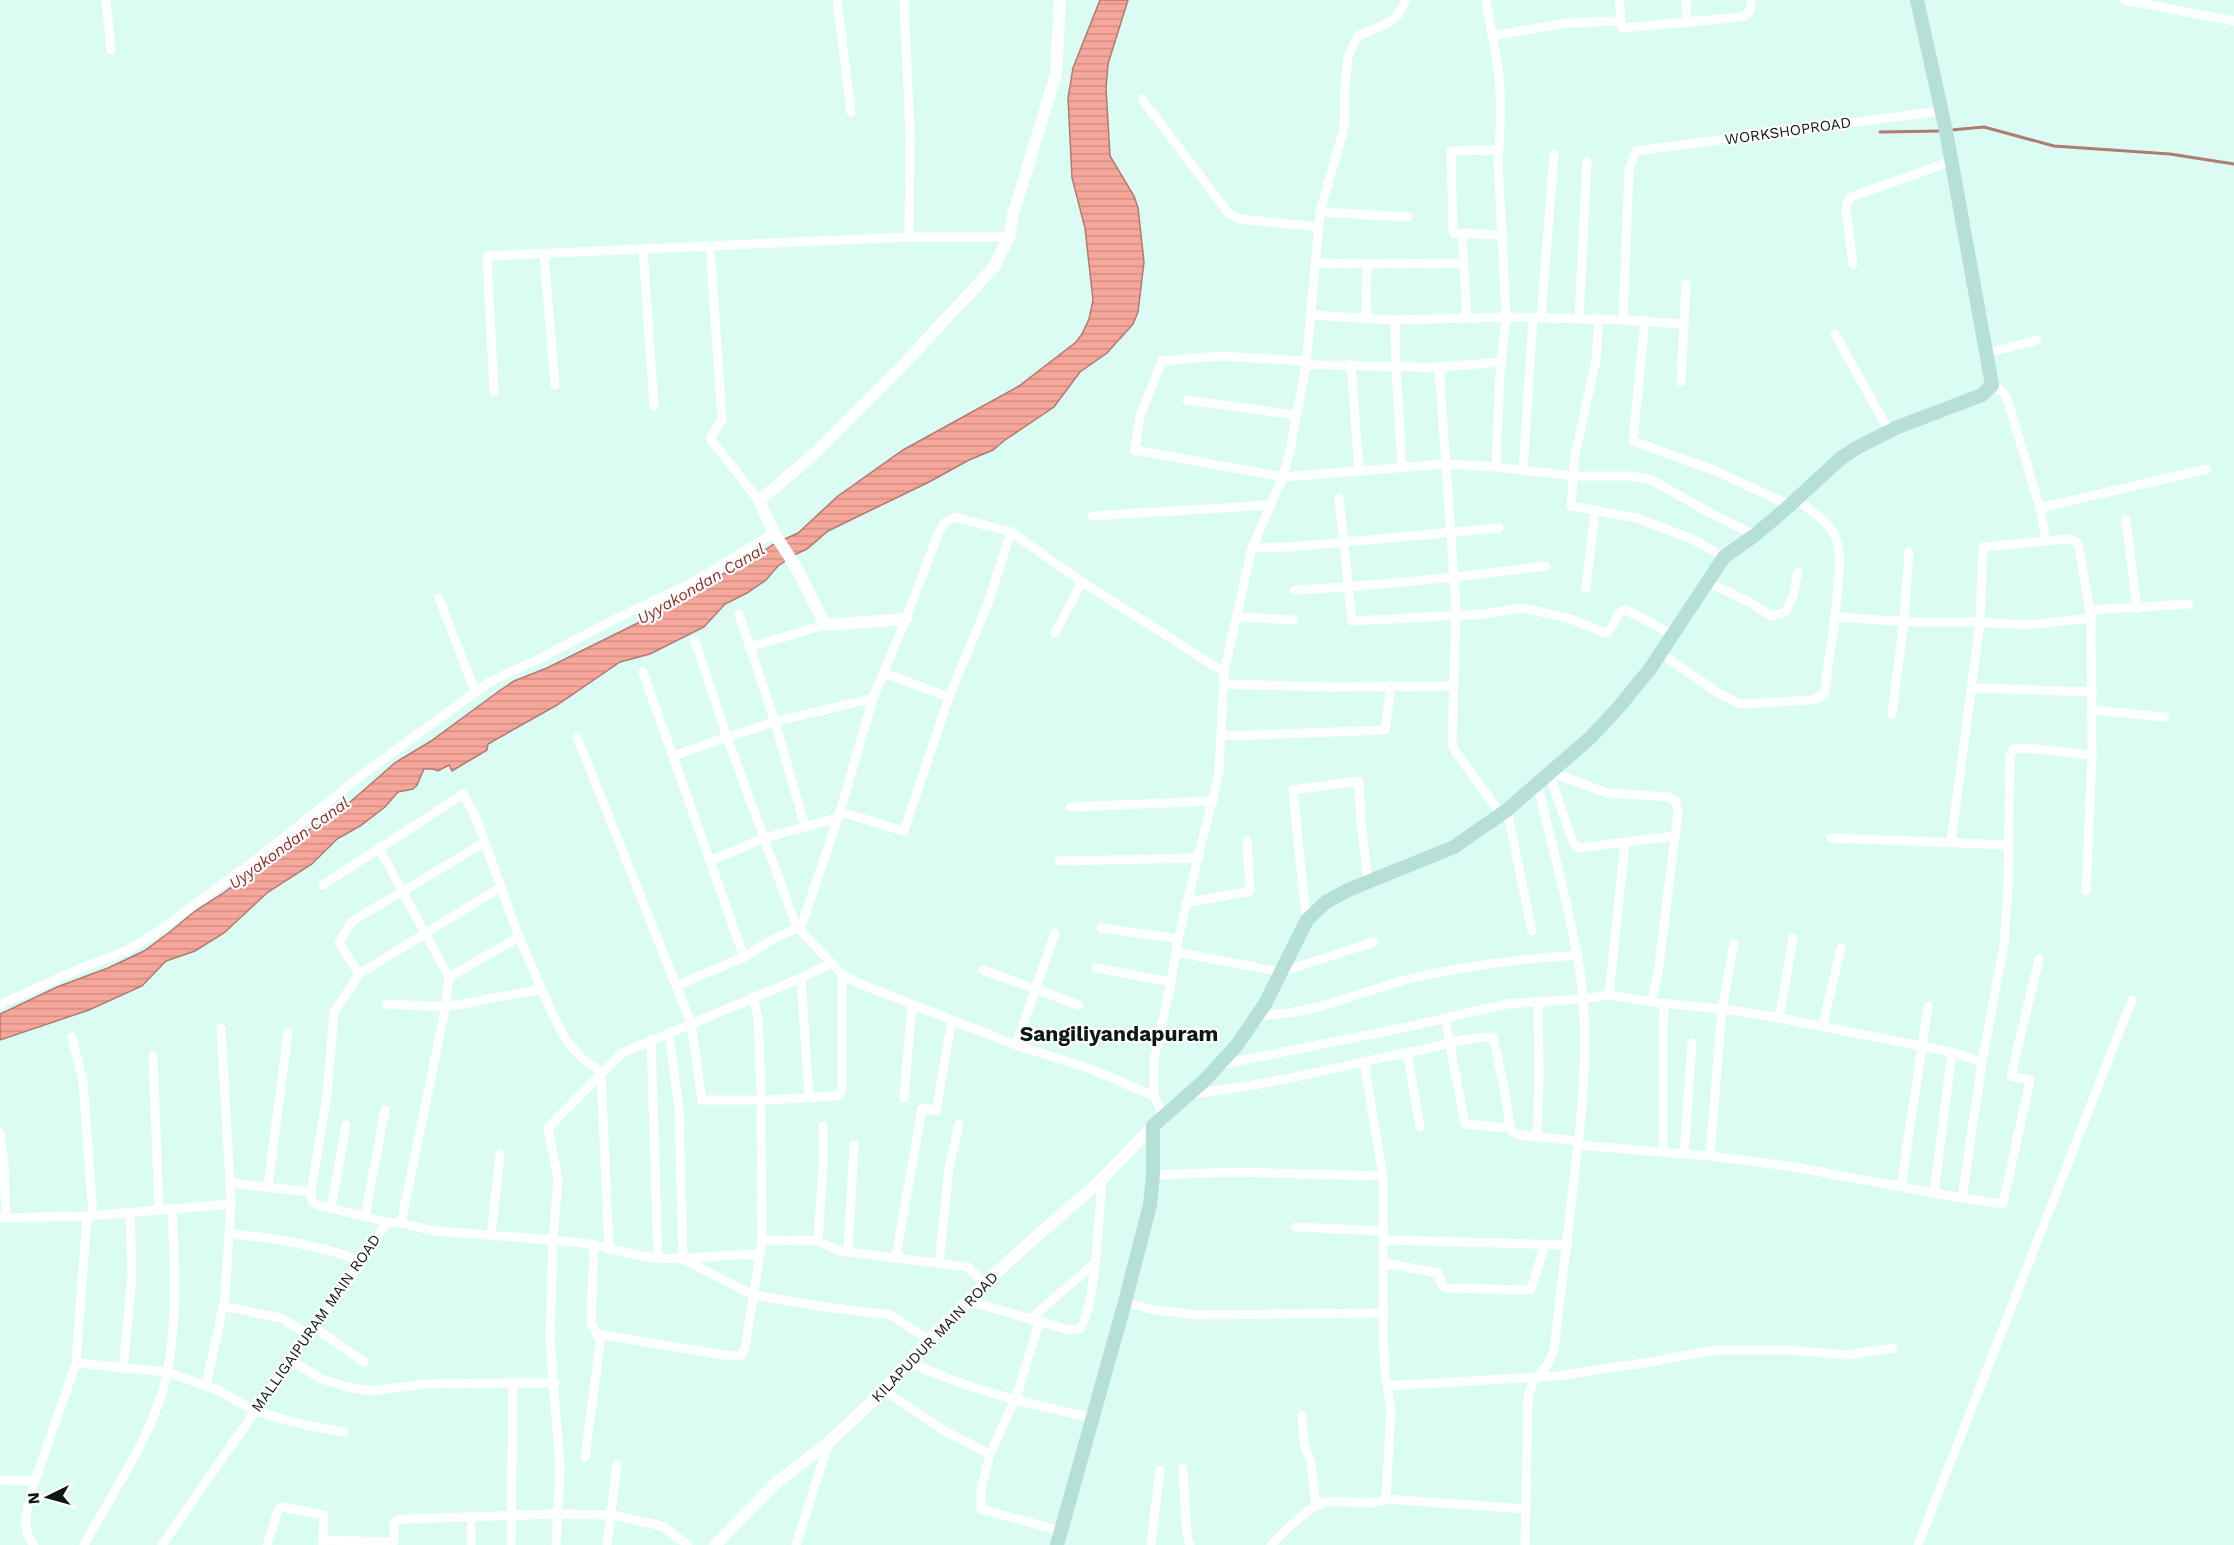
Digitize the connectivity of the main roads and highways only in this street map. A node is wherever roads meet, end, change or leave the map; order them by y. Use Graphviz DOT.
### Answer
graph roads {
  1 [pos="1917,0"];
  2 [pos="1057,1545"];
  1 -- 2 [label="main road"];
}
